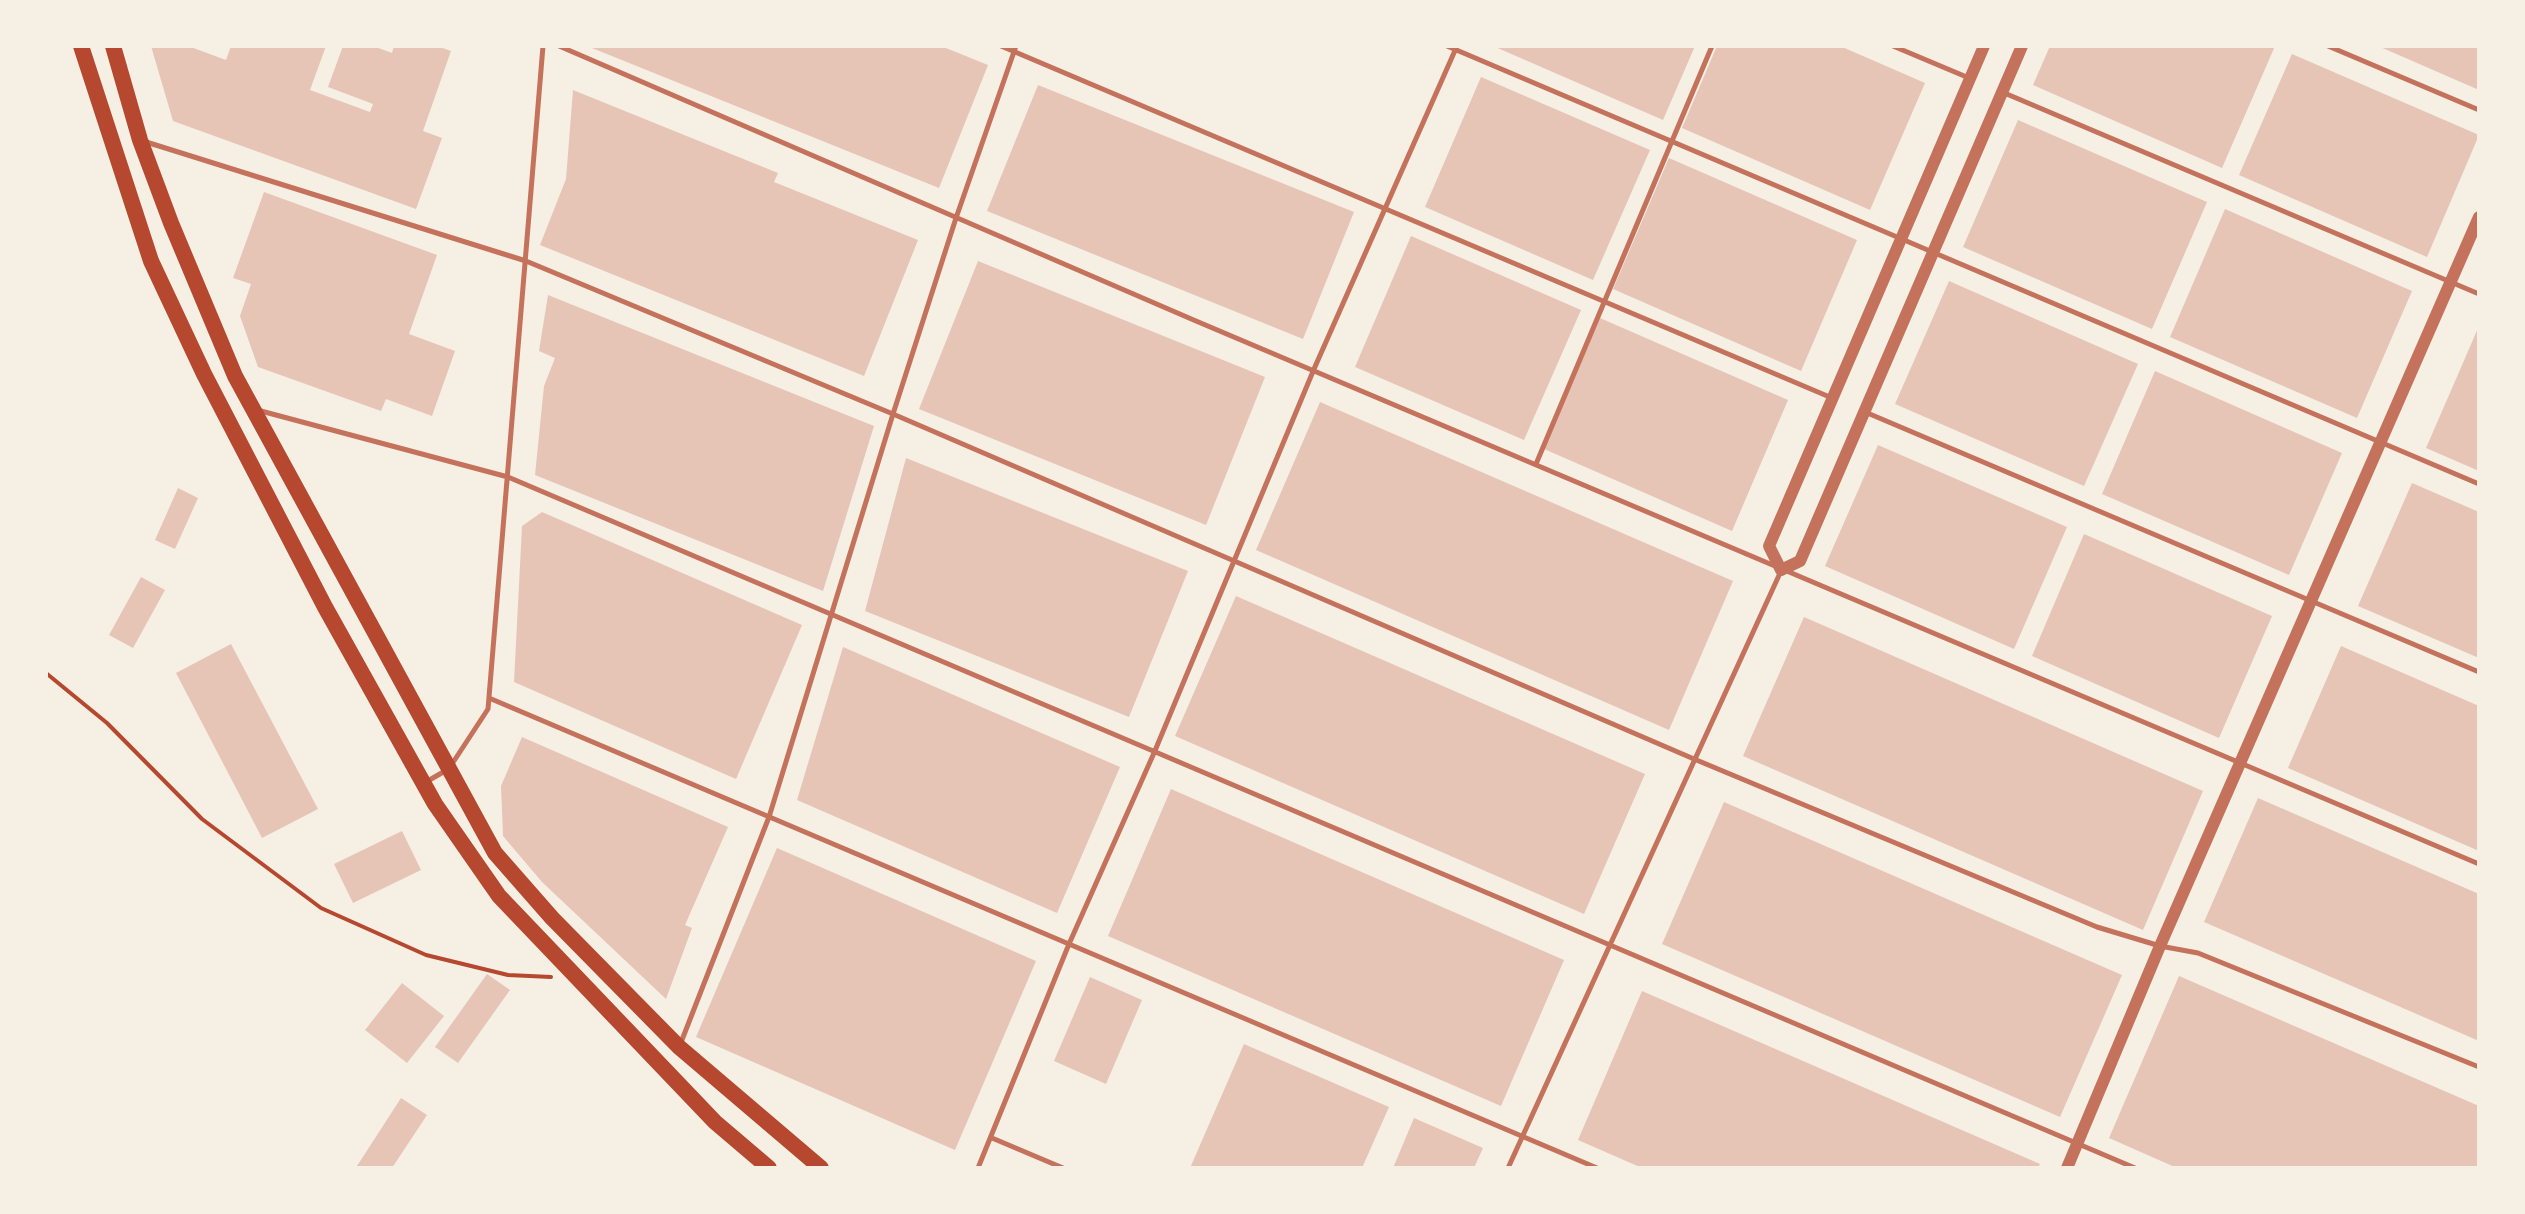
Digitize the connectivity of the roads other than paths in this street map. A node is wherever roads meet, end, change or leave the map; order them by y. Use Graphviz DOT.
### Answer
graph roads {
  1 [pos="81,46"];
  2 [pos="113,46"];
  3 [pos="543,46"];
  4 [pos="559,46"];
  5 [pos="1001,46"];
  6 [pos="1447,46"];
  7 [pos="1712,46"];
  8 [pos="1893,46"];
  9 [pos="1984,46"];
  10 [pos="2022,46"];
  11 [pos="2328,46"];
  12 [pos="1456,48"];
  13 [pos="1015,49"];
  14 [pos="1970,79"];
  15 [pos="2002,92"];
  16 [pos="2479,110"];
  17 [pos="140,140"];
  18 [pos="1672,142"];
  19 [pos="1384,208"];
  20 [pos="2479,217"];
  21 [pos="956,218"];
  22 [pos="1901,239"];
  23 [pos="1933,253"];
  24 [pos="526,261"];
  25 [pos="2451,282"];
  26 [pos="2479,294"];
  27 [pos="1604,301"];
  28 [pos="1314,369"];
  29 [pos="1833,398"];
  30 [pos="254,410"];
  31 [pos="1864,412"];
  32 [pos="893,414"];
  33 [pos="2381,442"];
  34 [pos="1536,464"];
  35 [pos="508,477"];
  36 [pos="2479,484"];
  37 [pos="1235,560"];
  38 [pos="1781,570"];
  39 [pos="2312,602"];
  40 [pos="832,616"];
  41 [pos="2479,672"];
  42 [pos="489,698"];
  43 [pos="1154,753"];
  44 [pos="1694,759"];
  45 [pos="2242,763"];
  46 [pos="448,769"];
  47 [pos="423,784"];
  48 [pos="769,817"];
  49 [pos="2479,864"];
  50 [pos="1069,944"];
  51 [pos="1610,945"];
  52 [pos="2160,946"];
  53 [pos="679,1047"];
  54 [pos="2479,1067"];
  55 [pos="1523,1137"];
  56 [pos="992,1138"];
  57 [pos="2077,1144"];
  58 [pos="769,1168"];
  59 [pos="821,1168"];
  60 [pos="978,1168"];
  61 [pos="1063,1168"];
  62 [pos="1508,1168"];
  63 [pos="1597,1168"];
  64 [pos="2067,1168"];
  65 [pos="2135,1168"];
  1 -- 47 [label="main road"];
  2 -- 17 [label="main road"];
  3 -- 24 [label="lane"];
  4 -- 21 [label="lane"];
  5 -- 13 [label="lane"];
  6 -- 12 [label="lane"];
  7 -- 18 [label="lane"];
  8 -- 14 [label="lane"];
  9 -- 14 [label="street"];
  10 -- 15 [label="street"];
  11 -- 16 [label="lane"];
  12 -- 18 [label="lane"];
  12 -- 19 [label="lane"];
  13 -- 19 [label="lane"];
  13 -- 21 [label="lane"];
  14 -- 22 [label="street"];
  15 -- 23 [label="street"];
  15 -- 25 [label="lane"];
  17 -- 24 [label="lane"];
  17 -- 30 [label="main road"];
  18 -- 22 [label="lane"];
  18 -- 27 [label="lane"];
  19 -- 27 [label="lane"];
  19 -- 28 [label="lane"];
  20 -- 25 [label="street"];
  21 -- 28 [label="lane"];
  21 -- 32 [label="lane"];
  22 -- 23 [label="lane"];
  22 -- 29 [label="street"];
  23 -- 31 [label="street"];
  23 -- 33 [label="lane"];
  24 -- 32 [label="lane"];
  24 -- 35 [label="lane"];
  25 -- 26 [label="lane"];
  25 -- 33 [label="street"];
  27 -- 29 [label="lane"];
  27 -- 34 [label="lane"];
  28 -- 34 [label="lane"];
  28 -- 37 [label="lane"];
  29 -- 38 [label="street"];
  30 -- 35 [label="lane"];
  30 -- 46 [label="main road"];
  31 -- 38 [label="street"];
  31 -- 39 [label="lane"];
  32 -- 37 [label="lane"];
  32 -- 40 [label="lane"];
  33 -- 36 [label="lane"];
  33 -- 39 [label="street"];
  34 -- 38 [label="lane"];
  35 -- 40 [label="lane"];
  35 -- 42 [label="lane"];
  37 -- 43 [label="lane"];
  37 -- 44 [label="lane"];
  38 -- 44 [label="lane"];
  38 -- 45 [label="lane"];
  39 -- 41 [label="lane"];
  39 -- 45 [label="street"];
  40 -- 43 [label="lane"];
  40 -- 48 [label="lane"];
  42 -- 46 [label="lane"];
  42 -- 48 [label="lane"];
  43 -- 50 [label="lane"];
  43 -- 51 [label="lane"];
  44 -- 51 [label="lane"];
  44 -- 52 [label="lane"];
  45 -- 49 [label="lane"];
  45 -- 52 [label="street"];
  46 -- 47 [label="lane"];
  46 -- 53 [label="main road"];
  47 -- 58 [label="main road"];
  48 -- 50 [label="lane"];
  48 -- 53 [label="lane"];
  50 -- 55 [label="lane"];
  50 -- 56 [label="lane"];
  51 -- 55 [label="lane"];
  51 -- 57 [label="lane"];
  52 -- 54 [label="lane"];
  52 -- 57 [label="street"];
  53 -- 59 [label="main road"];
  55 -- 62 [label="lane"];
  55 -- 63 [label="lane"];
  56 -- 60 [label="lane"];
  56 -- 61 [label="lane"];
  57 -- 64 [label="street"];
  57 -- 65 [label="lane"];
}
